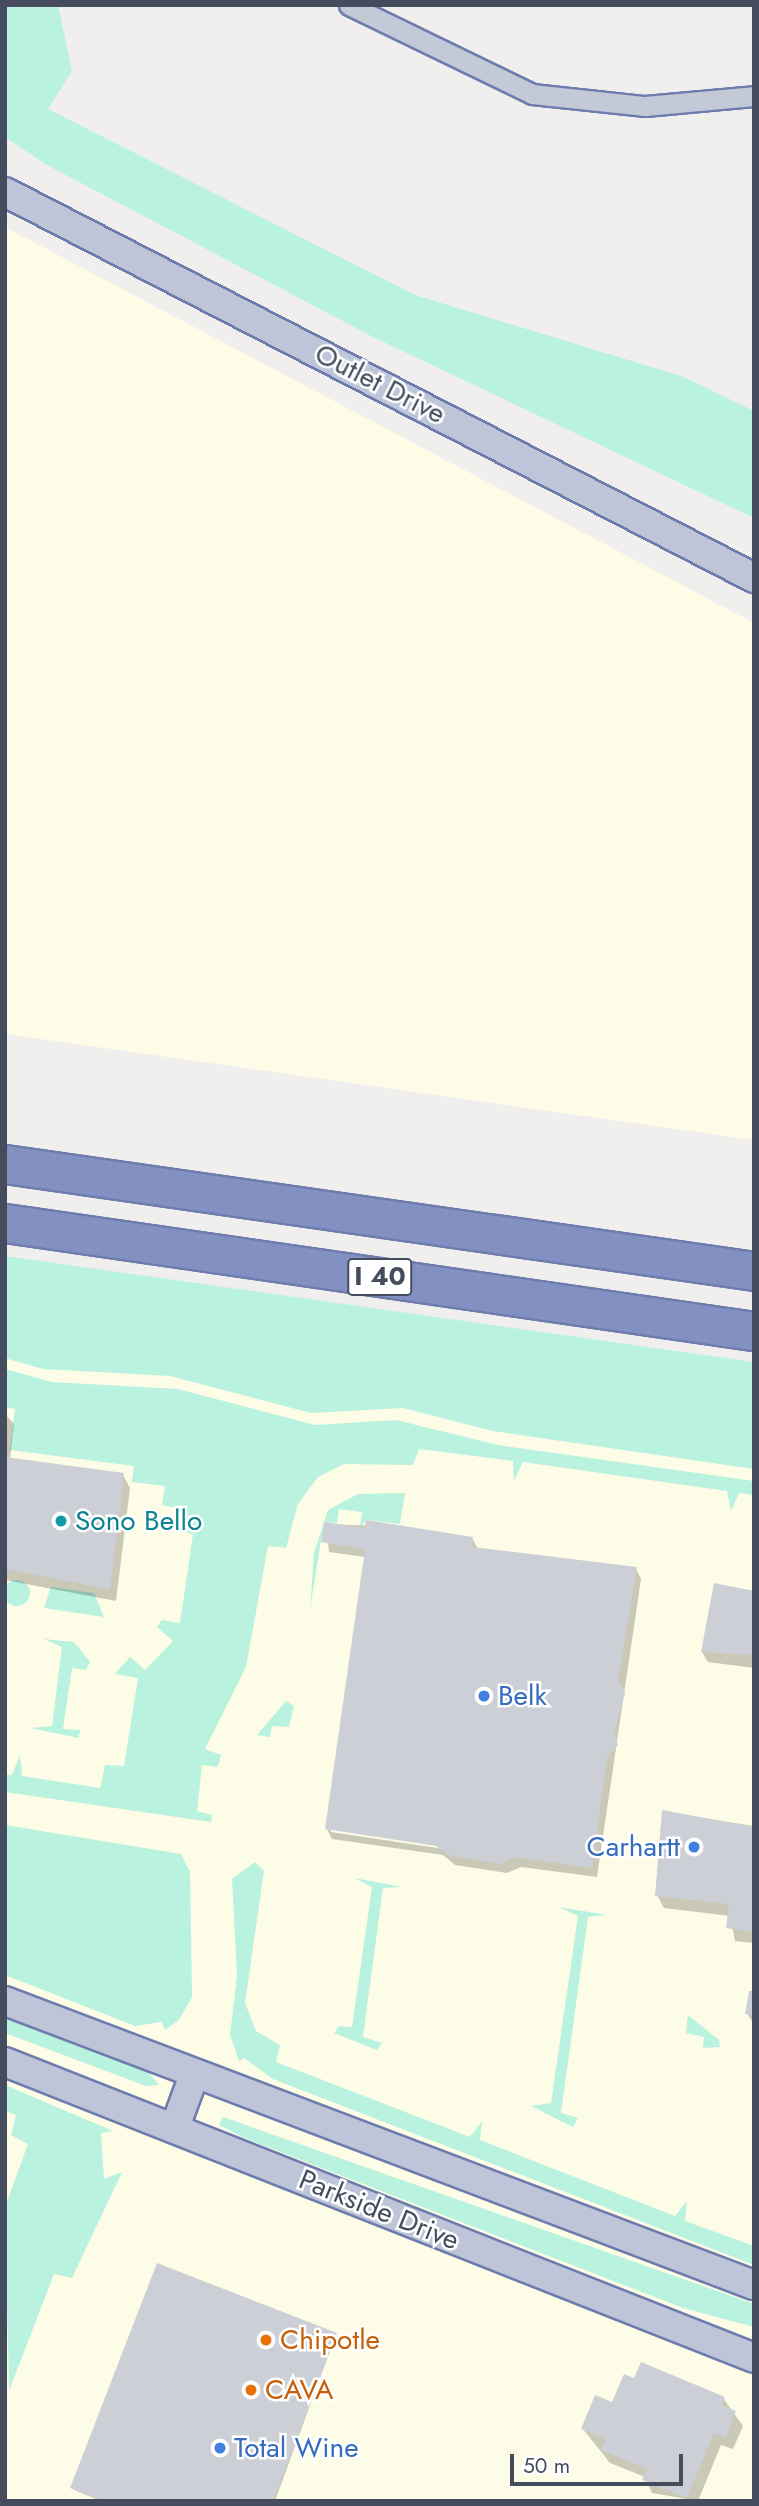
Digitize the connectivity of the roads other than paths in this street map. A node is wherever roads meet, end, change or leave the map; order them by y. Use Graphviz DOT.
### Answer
graph roads {
  1 [pos="349,5"];
  2 [pos="754,96"];
  3 [pos="5,192"];
  4 [pos="754,578"];
  5 [pos="5,1164"];
  6 [pos="5,1223"];
  7 [pos="754,1270"];
  8 [pos="754,1331"];
  9 [pos="5,2001"];
  10 [pos="5,2062"];
  11 [pos="194,2075"];
  12 [pos="175,2127"];
  13 [pos="754,2285"];
  14 [pos="754,2358"];
  1 -- 2 [label="street"];
  3 -- 4 [label="street, Outlet Drive"];
  5 -- 7 [label="highway, I 40"];
  6 -- 8 [label="highway, I 40"];
  9 -- 11 [label="street"];
  10 -- 12 [label="street, Parkside Drive"];
  11 -- 12 [label="street"];
  11 -- 13 [label="street"];
  12 -- 14 [label="street, Parkside Drive"];
}
